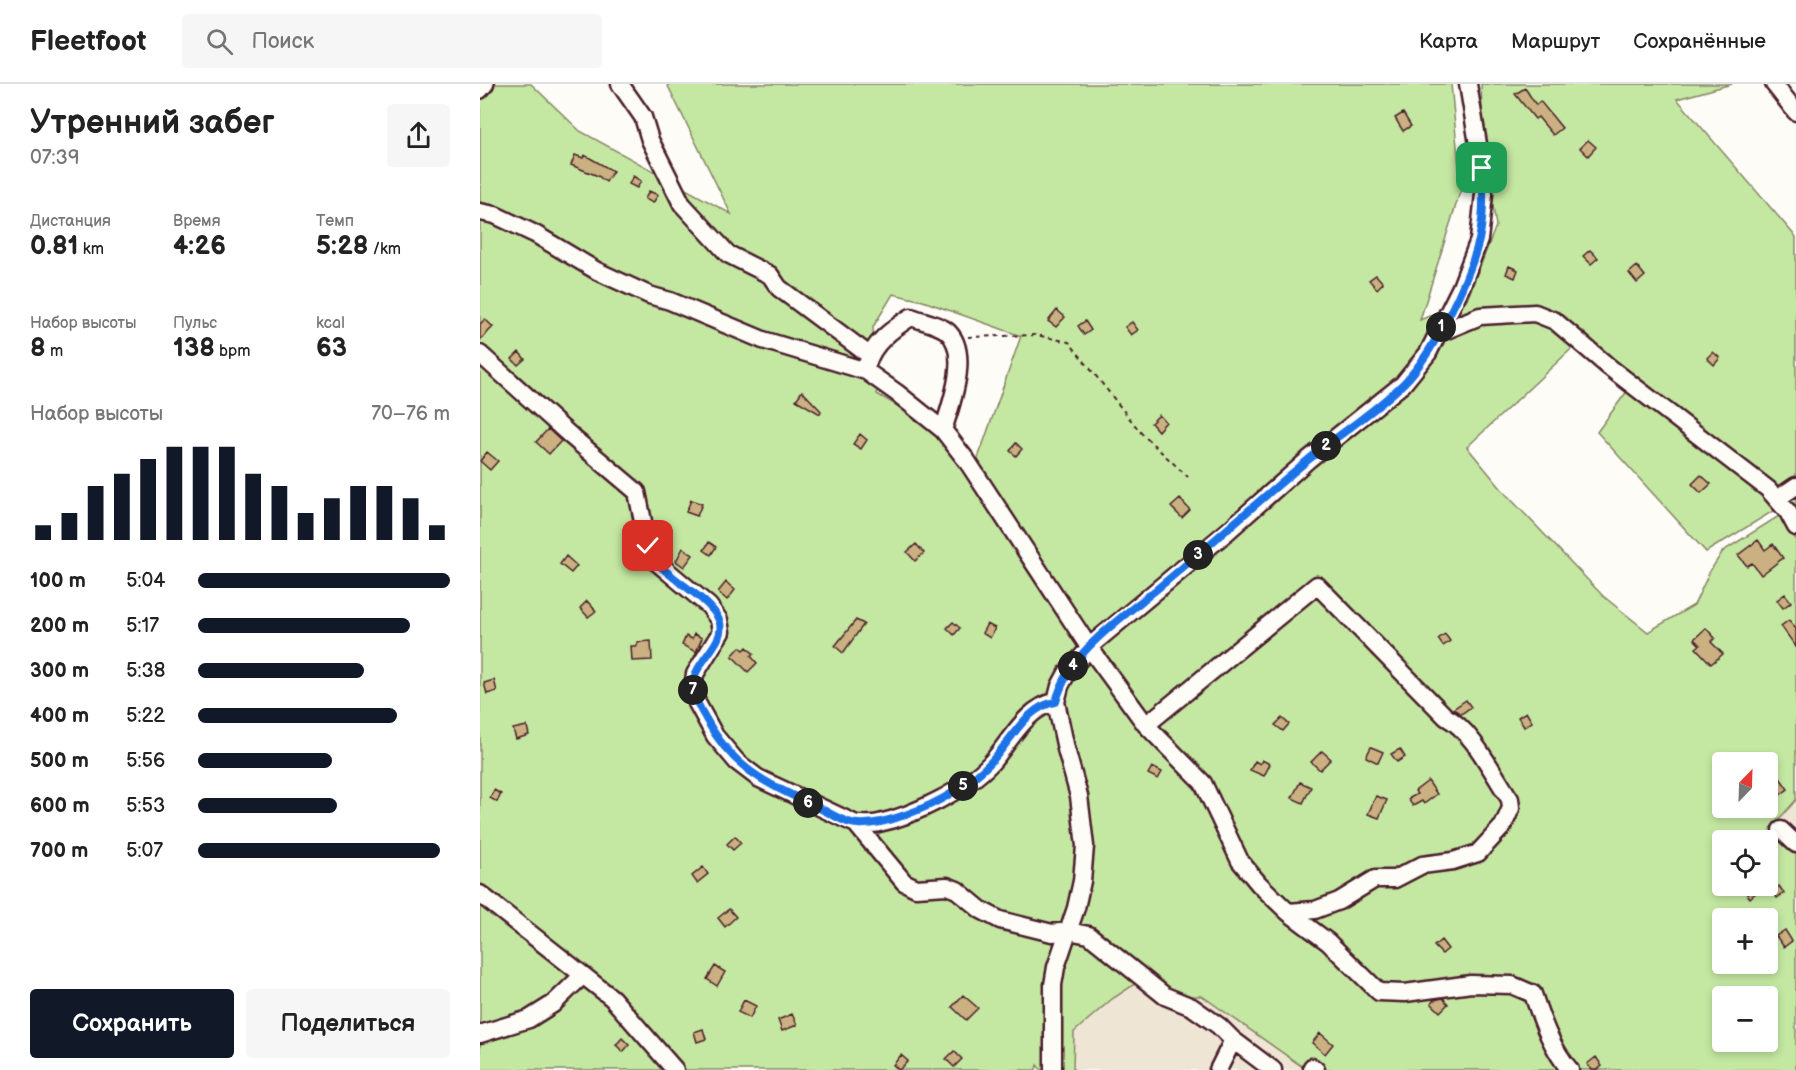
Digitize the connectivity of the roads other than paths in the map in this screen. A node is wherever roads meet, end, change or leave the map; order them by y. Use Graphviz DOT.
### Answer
graph roads {
  1 [pos="485,84"];
  2 [pos="620,84"];
  3 [pos="1468,84"];
  4 [pos="1774,84"];
  5 [pos="480,90"];
  6 [pos="1796,112"];
  7 [pos="480,212"];
  8 [pos="1439,333"];
  9 [pos="480,354"];
  10 [pos="868,363"];
  11 [pos="943,430"];
  12 [pos="1796,486"];
  13 [pos="1777,499"];
  14 [pos="1796,527"];
  15 [pos="1089,647"];
  16 [pos="1056,702"];
  17 [pos="1146,725"];
  18 [pos="856,824"];
  19 [pos="1781,830"];
  20 [pos="1796,844"];
  21 [pos="480,894"];
  22 [pos="1288,912"];
  23 [pos="1068,931"];
  24 [pos="582,976"];
  25 [pos="480,1034"];
  26 [pos="1233,1040"];
  27 [pos="675,1070"];
  28 [pos="1053,1070"];
  29 [pos="1218,1070"];
  30 [pos="1273,1070"];
  31 [pos="1570,1070"];
  1 -- 5 [label="street"];
  2 -- 10 [label="street"];
  3 -- 8 [label="street"];
  4 -- 6 [label="street"];
  7 -- 10 [label="street"];
  8 -- 13 [label="street"];
  8 -- 15 [label="street"];
  9 -- 18 [label="street"];
  10 -- 11 [label="street"];
  10 -- 11 [label="street"];
  11 -- 15 [label="street"];
  12 -- 13 [label="street"];
  13 -- 14 [label="street"];
  15 -- 16 [label="street"];
  15 -- 17 [label="street"];
  16 -- 18 [label="street"];
  16 -- 23 [label="street"];
  17 -- 22 [label="street"];
  17 -- 22 [label="street"];
  18 -- 23 [label="street"];
  19 -- 20 [label="street"];
  21 -- 24 [label="street"];
  22 -- 31 [label="street"];
  23 -- 26 [label="street"];
  23 -- 28 [label="street"];
  24 -- 25 [label="street"];
  24 -- 27 [label="street"];
  26 -- 29 [label="street"];
  26 -- 30 [label="street"];
}
